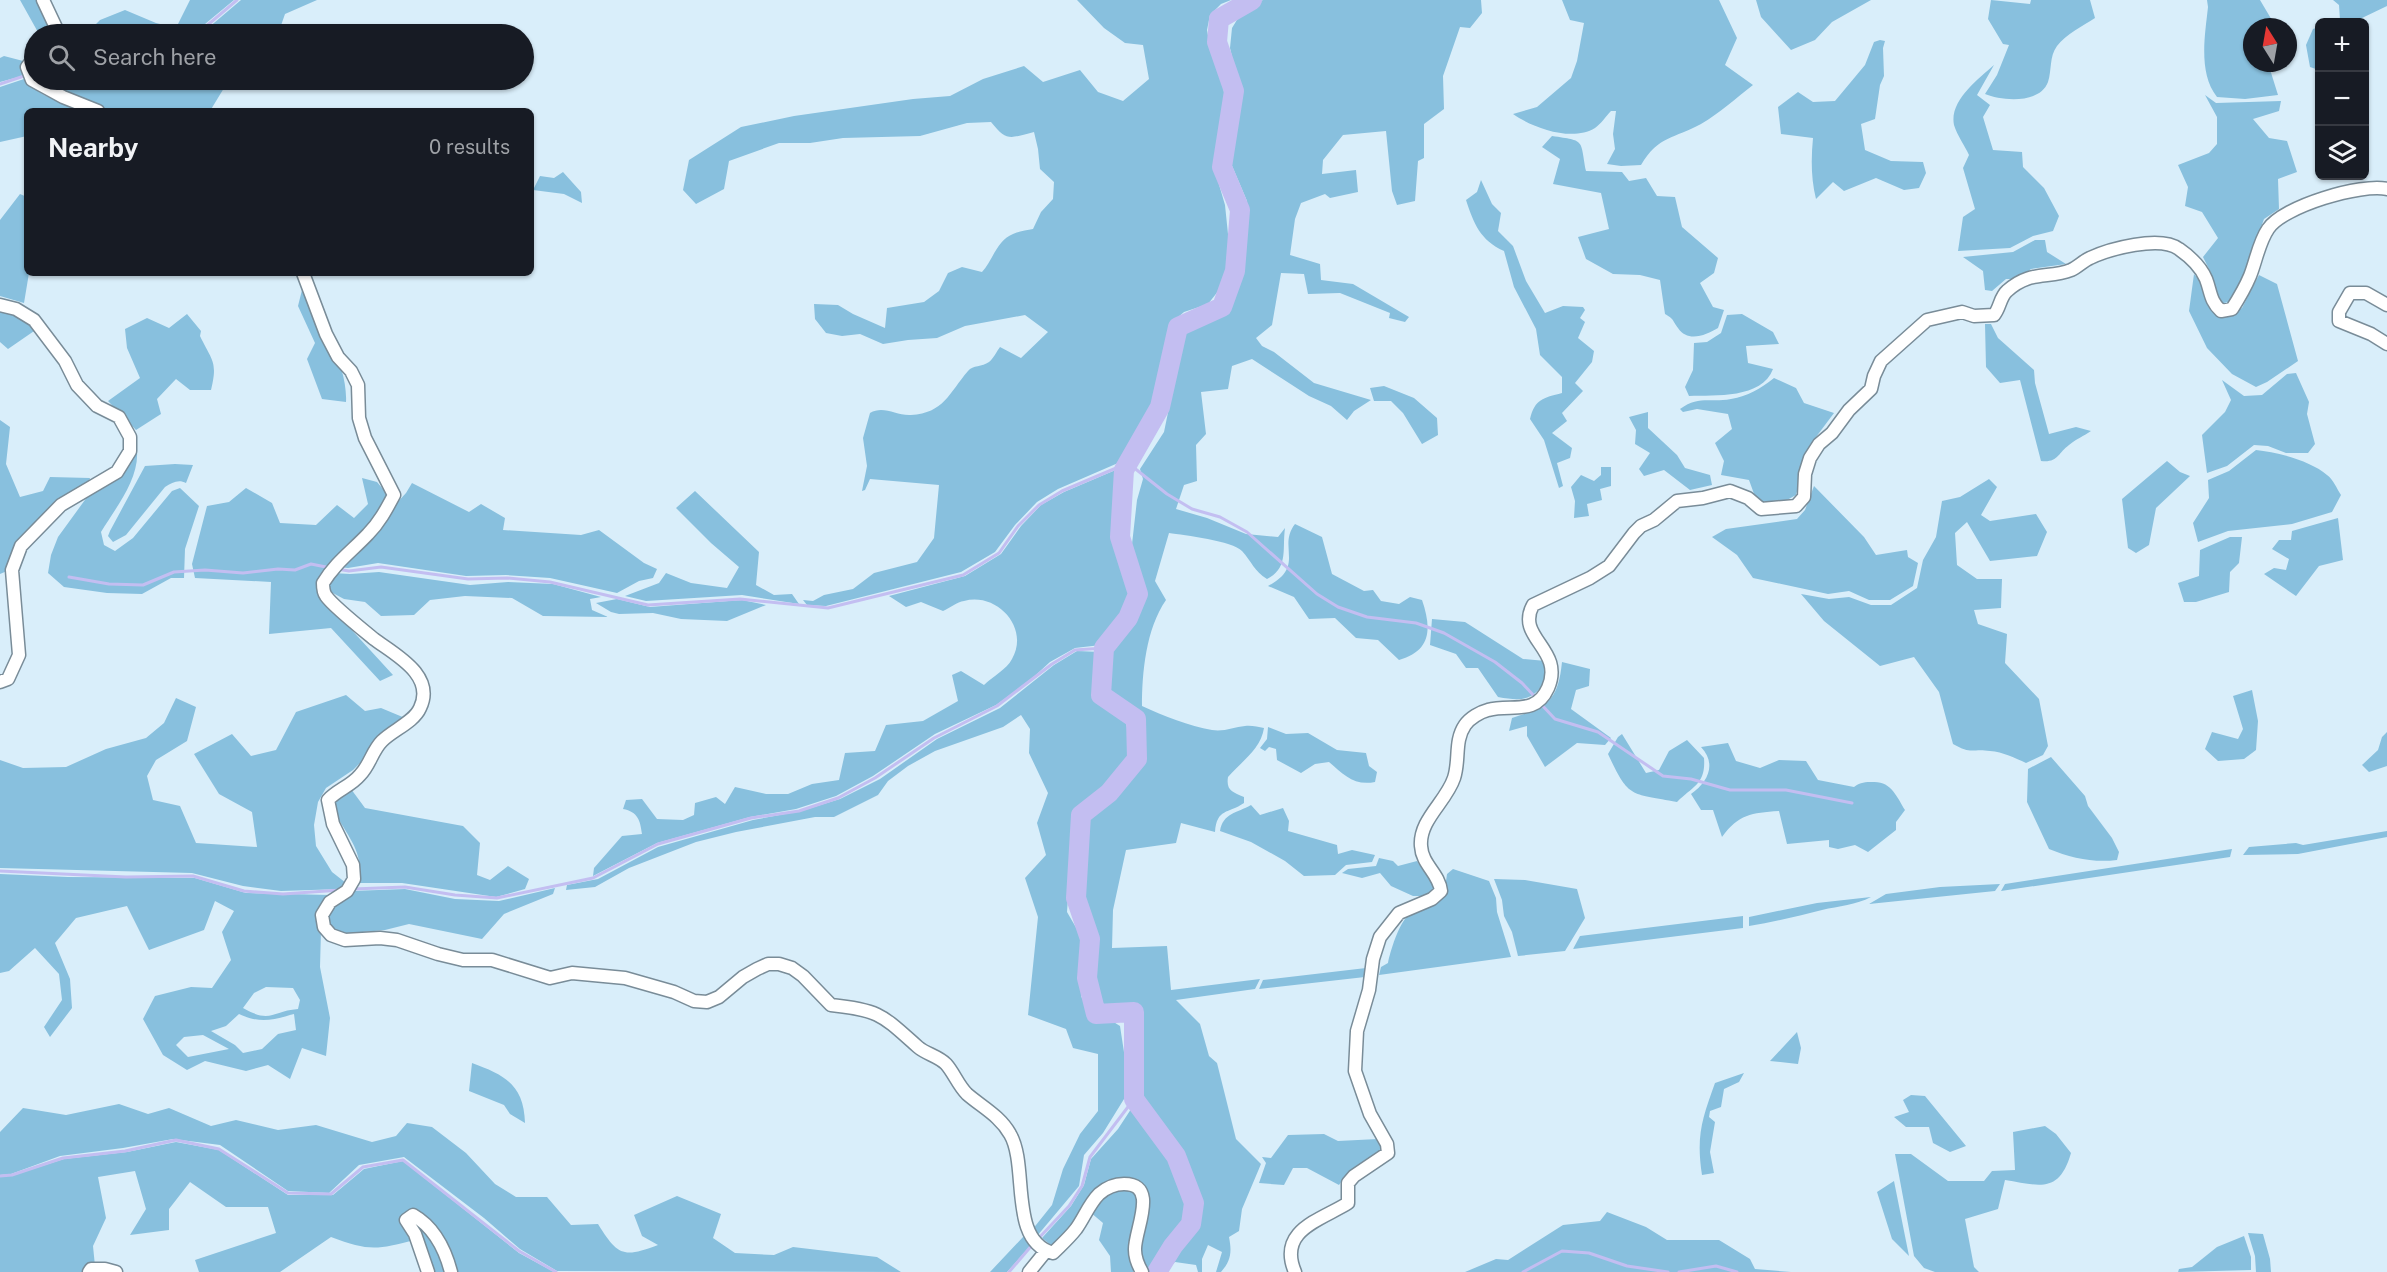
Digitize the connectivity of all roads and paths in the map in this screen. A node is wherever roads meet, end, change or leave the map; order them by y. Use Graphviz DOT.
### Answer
graph roads {
  1 [pos="43,0"];
  2 [pos="54,24"];
  3 [pos="49,90"];
  4 [pos="91,108"];
  5 [pos="2387,189"];
  6 [pos="304,276"];
  7 [pos="0,305"];
  8 [pos="2387,305"];
  9 [pos="2387,344"];
  10 [pos="0,682"];
  11 [pos="1043,1249"];
  12 [pos="89,1272"];
  13 [pos="116,1272"];
  14 [pos="428,1272"];
  15 [pos="451,1272"];
  16 [pos="1029,1272"];
  17 [pos="1142,1272"];
  18 [pos="1295,1272"];
  1 -- 2 [label="street"];
  3 -- 4 [label="street"];
  5 -- 18 [label="street"];
  6 -- 11 [label="street"];
  7 -- 10 [label="street"];
  8 -- 9 [label="street"];
  11 -- 16 [label="street"];
  11 -- 17 [label="street"];
  12 -- 13 [label="street"];
  14 -- 15 [label="street"];
}
